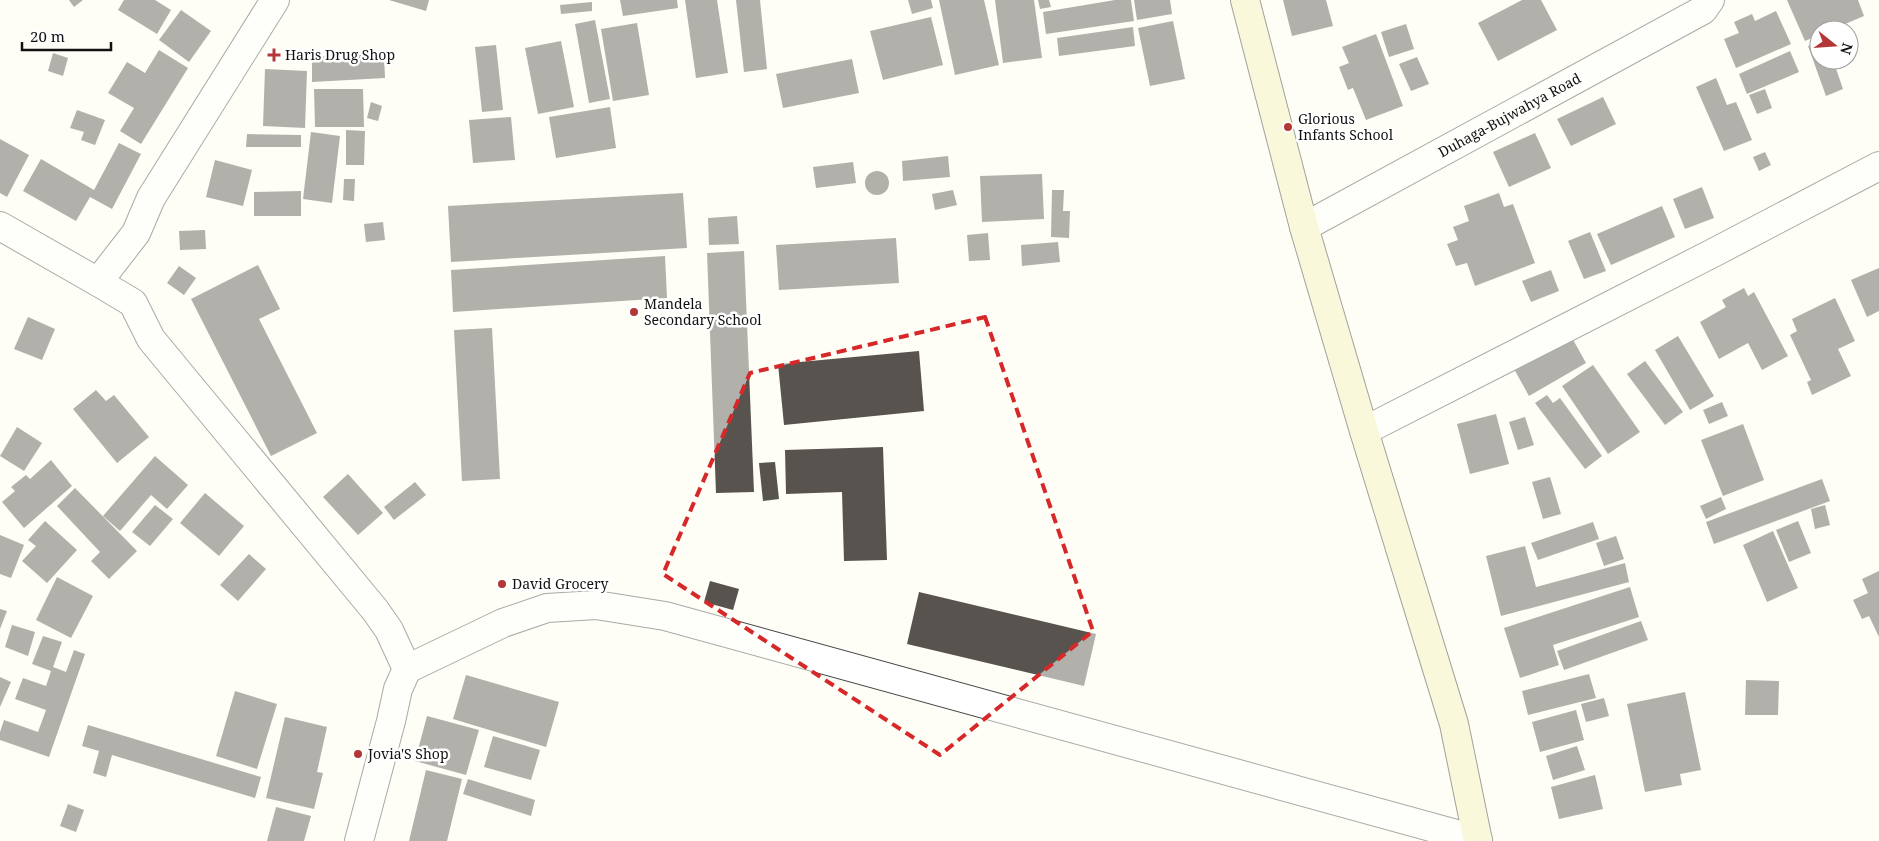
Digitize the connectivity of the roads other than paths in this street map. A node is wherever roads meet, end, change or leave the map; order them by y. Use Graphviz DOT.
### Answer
graph roads {
  1 [pos="275,0"];
  2 [pos="1245,0"];
  3 [pos="1710,0"];
  4 [pos="1879,166"];
  5 [pos="0,226"];
  6 [pos="1304,227"];
  7 [pos="98,282"];
  8 [pos="1364,431"];
  9 [pos="407,670"];
  10 [pos="359,841"];
  11 [pos="1478,841"];
  1 -- 7 [label="street"];
  2 -- 6 [label="street"];
  3 -- 6 [label="street, Duhaga-Bujwahya Road"];
  4 -- 8 [label="street"];
  5 -- 7 [label="street"];
  6 -- 8 [label="street"];
  7 -- 9 [label="street"];
  8 -- 11 [label="street"];
  9 -- 10 [label="street"];
  9 -- 11 [label="street"];
}
